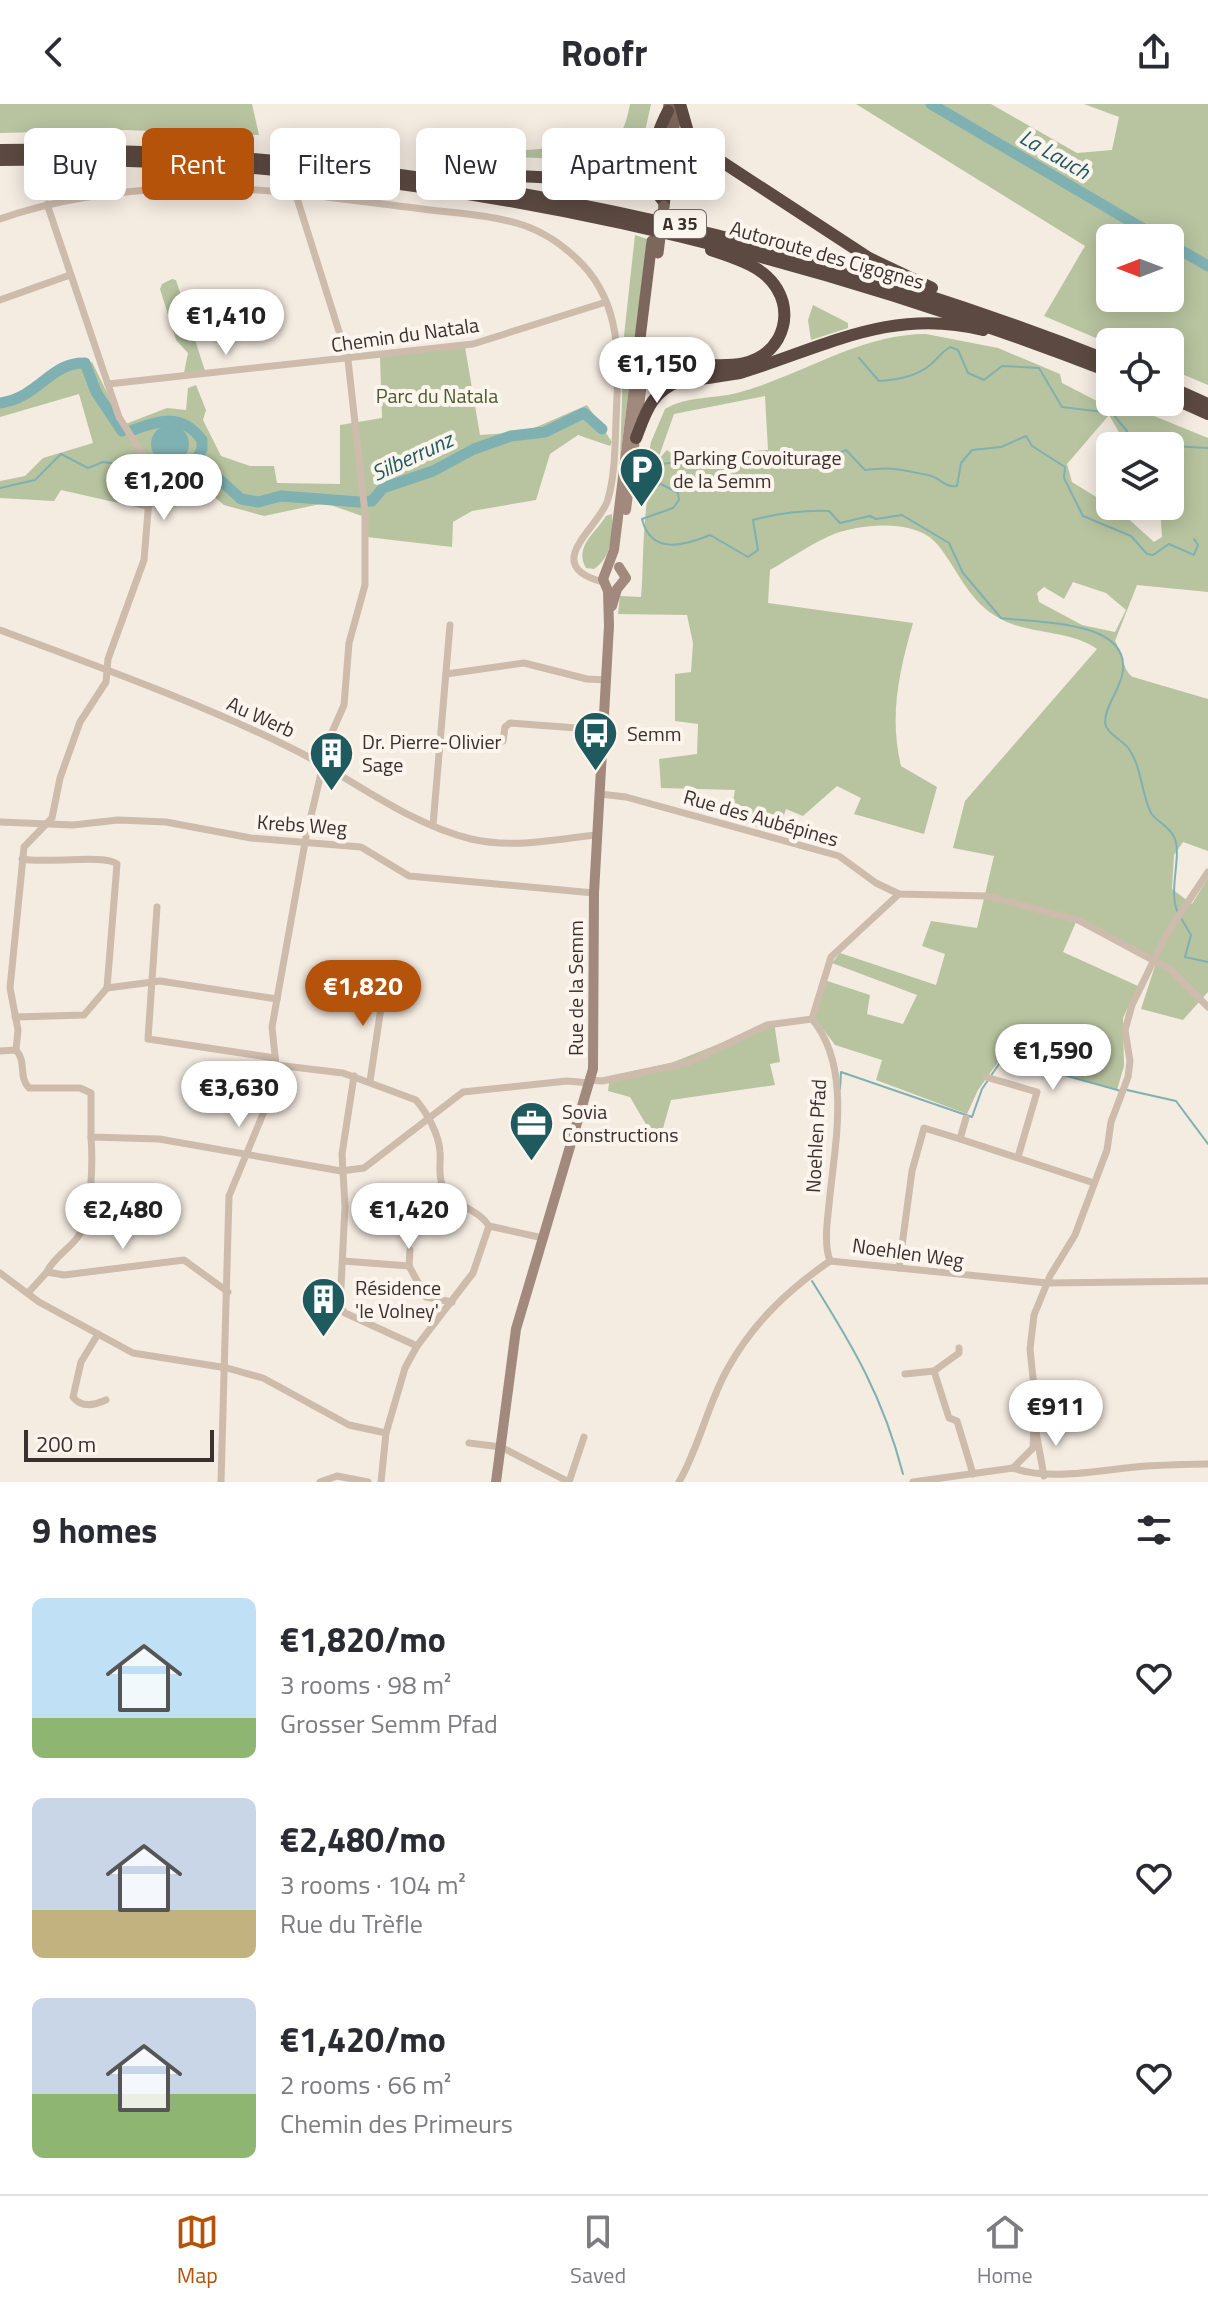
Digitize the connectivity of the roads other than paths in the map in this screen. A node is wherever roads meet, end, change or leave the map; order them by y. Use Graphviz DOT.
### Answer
graph roads {
  1 [pos="673,106"];
  2 [pos="664,128"];
  3 [pos="0,150"];
  4 [pos="0,160"];
  5 [pos="270,161"];
  6 [pos="400,173"];
  7 [pos="400,175"];
  8 [pos="542,176"];
  9 [pos="270,193"];
  10 [pos="298,200"];
  11 [pos="334,200"];
  12 [pos="659,200"];
  13 [pos="661,202"];
  14 [pos="47,204"];
  15 [pos="0,219"];
  16 [pos="652,236"];
  17 [pos="70,275"];
  18 [pos="0,300"];
  19 [pos="606,302"];
  20 [pos="958,304"];
  21 [pos="1014,335"];
  22 [pos="646,347"];
  23 [pos="1096,356"];
  24 [pos="348,360"];
  25 [pos="692,363"];
  26 [pos="639,367"];
  27 [pos="1096,367"];
  28 [pos="687,378"];
  29 [pos="108,384"];
  30 [pos="1184,393"];
  31 [pos="1184,403"];
  32 [pos="1208,404"];
  33 [pos="1208,414"];
  34 [pos="636,438"];
  35 [pos="612,568"];
  36 [pos="590,576"];
  37 [pos="609,586"];
  38 [pos="450,625"];
  39 [pos="0,630"];
  40 [pos="108,668"];
  41 [pos="446,674"];
  42 [pos="606,680"];
  43 [pos="603,730"];
  44 [pos="503,741"];
  45 [pos="321,763"];
  46 [pos="600,794"];
  47 [pos="0,822"];
  48 [pos="47,824"];
  49 [pos="433,825"];
  50 [pos="597,835"];
  51 [pos="305,842"];
  52 [pos="22,859"];
  53 [pos="1208,872"];
  54 [pos="594,893"];
  55 [pos="899,894"];
  56 [pos="157,907"];
  57 [pos="1154,959"];
  58 [pos="155,981"];
  59 [pos="385,981"];
  60 [pos="107,988"];
  61 [pos="277,999"];
  62 [pos="1208,1007"];
  63 [pos="15,1017"];
  64 [pos="812,1019"];
  65 [pos="16,1050"];
  66 [pos="0,1051"];
  67 [pos="275,1062"];
  68 [pos="354,1076"];
  69 [pos="986,1077"];
  70 [pos="370,1081"];
  71 [pos="590,1082"];
  72 [pos="966,1118"];
  73 [pos="428,1120"];
  74 [pos="91,1137"];
  75 [pos="960,1139"];
  76 [pos="246,1153"];
  77 [pos="1018,1157"];
  78 [pos="341,1171"];
  79 [pos="1094,1183"];
  80 [pos="489,1226"];
  81 [pos="543,1238"];
  82 [pos="410,1250"];
  83 [pos="343,1261"];
  84 [pos="830,1261"];
  85 [pos="409,1266"];
  86 [pos="899,1268"];
  87 [pos="47,1272"];
  88 [pos="0,1273"];
  89 [pos="1208,1281"];
  90 [pos="1047,1283"];
  91 [pos="228,1292"];
  92 [pos="28,1293"];
  93 [pos="452,1302"];
  94 [pos="98,1334"];
  95 [pos="417,1346"];
  96 [pos="959,1348"];
  97 [pos="227,1368"];
  98 [pos="934,1371"];
  99 [pos="905,1374"];
  100 [pos="106,1400"];
  101 [pos="386,1433"];
  102 [pos="584,1437"];
  103 [pos="469,1443"];
  104 [pos="501,1447"];
  105 [pos="1037,1449"];
  106 [pos="1208,1464"];
  107 [pos="1013,1468"];
  108 [pos="973,1474"];
  109 [pos="1044,1476"];
  110 [pos="925,1481"];
  111 [pos="221,1482"];
  112 [pos="320,1482"];
  113 [pos="368,1482"];
  114 [pos="381,1482"];
  115 [pos="496,1482"];
  116 [pos="569,1482"];
  117 [pos="679,1482"];
  118 [pos="913,1482"];
  1 -- 2 [label="highway"];
  1 -- 13 [label="main road"];
  1 -- 20 [label="highway"];
  3 -- 5 [label="highway, Autoroute des Cigognes / A 35"];
  4 -- 16 [label="highway, Autoroute des Cigognes / A 35"];
  6 -- 8 [label="highway"];
  7 -- 20 [label="highway, Autoroute des Cigognes / A 35"];
  9 -- 14 [label="street"];
  10 -- 24 [label="street"];
  11 -- 19 [label="street"];
  12 -- 13 [label="highway"];
  13 -- 16 [label="main road"];
  13 -- 22 [label="main road, bridge"];
  14 -- 15 [label="street"];
  14 -- 17 [label="street"];
  16 -- 21 [label="highway, Autoroute des Cigognes / A 35"];
  16 -- 25 [label="highway"];
  16 -- 26 [label="main road"];
  17 -- 18 [label="street"];
  17 -- 29 [label="street"];
  19 -- 24 [label="street, Chemin du Natala"];
  19 -- 36 [label="street"];
  20 -- 23 [label="highway, Autoroute des Cigognes / A 35"];
  21 -- 27 [label="highway, Autoroute des Cigognes / A 35"];
  21 -- 28 [label="highway"];
  22 -- 25 [label="highway"];
  22 -- 26 [label="main road"];
  24 -- 29 [label="street, Chemin du Natala"];
  24 -- 45 [label="street"];
  25 -- 26 [label="highway"];
  26 -- 28 [label="highway"];
  26 -- 34 [label="main road"];
  26 -- 35 [label="main road"];
  28 -- 34 [label="highway"];
  29 -- 40 [label="street"];
  30 -- 32 [label="highway"];
  31 -- 33 [label="highway"];
  34 -- 35 [label="main road"];
  35 -- 36 [label="street"];
  35 -- 37 [label="main road"];
  35 -- 37 [label="main road"];
  36 -- 37 [label="street"];
  37 -- 42 [label="main road, Rue de la Semm"];
  38 -- 41 [label="street"];
  39 -- 40 [label="street, Au Werb"];
  40 -- 45 [label="street, Au Werb"];
  40 -- 48 [label="street"];
  41 -- 42 [label="street"];
  41 -- 49 [label="street"];
  42 -- 43 [label="main road, Rue de la Semm"];
  43 -- 44 [label="street"];
  43 -- 46 [label="main road, Rue de la Semm"];
  45 -- 49 [label="street, Au Werb"];
  45 -- 51 [label="street"];
  46 -- 50 [label="main road, Rue de la Semm"];
  46 -- 55 [label="street, Rue des Aubépines"];
  47 -- 48 [label="street, Krebs Weg"];
  48 -- 51 [label="street, Krebs Weg"];
  48 -- 52 [label="street"];
  49 -- 50 [label="street, Au Werb"];
  50 -- 54 [label="main road, Rue de la Semm"];
  51 -- 54 [label="street, Krebs Weg"];
  51 -- 61 [label="street"];
  52 -- 60 [label="street"];
  52 -- 63 [label="street"];
  53 -- 57 [label="street"];
  54 -- 71 [label="main road, Rue de la Semm"];
  55 -- 57 [label="street"];
  55 -- 64 [label="street"];
  56 -- 58 [label="street"];
  57 -- 62 [label="street"];
  57 -- 79 [label="street"];
  58 -- 60 [label="street"];
  58 -- 61 [label="street"];
  58 -- 67 [label="street"];
  59 -- 70 [label="street"];
  60 -- 63 [label="street"];
  61 -- 67 [label="street"];
  63 -- 65 [label="street"];
  64 -- 71 [label="street"];
  64 -- 84 [label="street, Noehlen Pfad"];
  65 -- 66 [label="street"];
  65 -- 74 [label="street"];
  67 -- 68 [label="street"];
  67 -- 76 [label="street"];
  68 -- 70 [label="street"];
  68 -- 78 [label="street"];
  69 -- 77 [label="street"];
  70 -- 73 [label="street"];
  71 -- 73 [label="street"];
  71 -- 81 [label="main road, Rue de la Semm"];
  72 -- 75 [label="street"];
  73 -- 78 [label="street"];
  73 -- 80 [label="street"];
  74 -- 76 [label="street"];
  74 -- 87 [label="street"];
  75 -- 77 [label="street"];
  75 -- 86 [label="street"];
  76 -- 78 [label="street"];
  76 -- 91 [label="street"];
  77 -- 79 [label="street"];
  78 -- 83 [label="street"];
  79 -- 90 [label="street"];
  80 -- 81 [label="street"];
  80 -- 93 [label="street"];
  81 -- 104 [label="main road, Rue de la Semm"];
  82 -- 85 [label="street"];
  83 -- 85 [label="street"];
  83 -- 95 [label="street"];
  84 -- 86 [label="street, Noehlen Weg"];
  84 -- 117 [label="street, Noehlen Weg"];
  85 -- 93 [label="street"];
  86 -- 90 [label="street, Noehlen Weg"];
  87 -- 91 [label="street"];
  87 -- 92 [label="street"];
  88 -- 92 [label="street"];
  89 -- 90 [label="street, Noehlen Weg"];
  90 -- 105 [label="street"];
  91 -- 97 [label="street"];
  92 -- 94 [label="street"];
  93 -- 95 [label="street"];
  94 -- 97 [label="street"];
  94 -- 100 [label="street"];
  95 -- 101 [label="street"];
  96 -- 98 [label="street"];
  97 -- 101 [label="street"];
  97 -- 111 [label="street"];
  98 -- 99 [label="street"];
  98 -- 108 [label="street"];
  101 -- 114 [label="street"];
  102 -- 116 [label="street"];
  103 -- 104 [label="street"];
  104 -- 115 [label="main road, Rue de la Semm"];
  104 -- 116 [label="street"];
  105 -- 107 [label="street"];
  105 -- 109 [label="street"];
  106 -- 109 [label="street"];
  107 -- 108 [label="street"];
  107 -- 109 [label="street"];
  108 -- 110 [label="street"];
  110 -- 118 [label="street"];
  112 -- 113 [label="street"];
}
